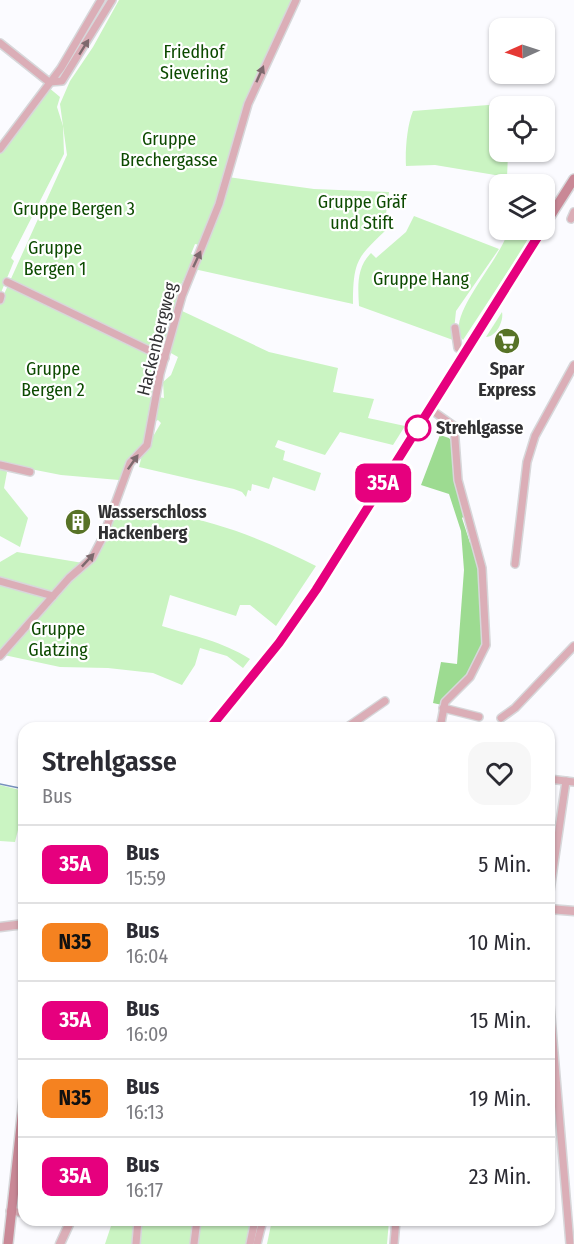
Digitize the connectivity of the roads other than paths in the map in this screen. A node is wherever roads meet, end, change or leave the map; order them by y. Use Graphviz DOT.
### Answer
graph roads {
  1 [pos="101,0"];
  2 [pos="112,0"];
  3 [pos="297,0"];
  4 [pos="0,43"];
  5 [pos="49,82"];
  6 [pos="0,150"];
  7 [pos="573,183"];
  8 [pos="555,210"];
  9 [pos="536,240"];
  10 [pos="7,282"];
  11 [pos="455,328"];
  12 [pos="466,353"];
  13 [pos="165,358"];
  14 [pos="574,364"];
  15 [pos="430,410"];
  16 [pos="0,465"];
  17 [pos="30,472"];
  18 [pos="515,564"];
  19 [pos="0,581"];
  20 [pos="53,596"];
  21 [pos="574,646"];
  22 [pos="0,656"];
  23 [pos="385,701"];
  24 [pos="443,708"];
  25 [pos="479,717"];
  26 [pos="501,718"];
  27 [pos="215,722"];
  28 [pos="355,722"];
  29 [pos="441,722"];
  30 [pos="555,780"];
  31 [pos="570,781"];
  32 [pos="555,865"];
  33 [pos="555,909"];
  34 [pos="574,911"];
  35 [pos="18,926"];
  36 [pos="0,927"];
  37 [pos="555,1065"];
  38 [pos="18,1146"];
  39 [pos="10,1211"];
  40 [pos="18,1212"];
  41 [pos="68,1226"];
  42 [pos="138,1226"];
  43 [pos="196,1226"];
  44 [pos="254,1226"];
  45 [pos="262,1226"];
  46 [pos="396,1226"];
  47 [pos="9,1244"];
  48 [pos="60,1244"];
  49 [pos="136,1244"];
  50 [pos="194,1244"];
  51 [pos="250,1244"];
  52 [pos="257,1244"];
  53 [pos="394,1244"];
  54 [pos="570,1244"];
  1 -- 5 [label="street"];
  5 -- 2 [label="street, one-way"];
  13 -- 3 [label="street, Hackenbergweg, one-way"];
  4 -- 5 [label="street"];
  5 -- 6 [label="street"];
  7 -- 8 [label="main road"];
  9 -- 12 [label="main road"];
  10 -- 13 [label="street"];
  11 -- 12 [label="street"];
  12 -- 15 [label="main road"];
  20 -- 13 [label="street, Hackenbergweg, one-way"];
  14 -- 18 [label="street"];
  15 -- 24 [label="street"];
  15 -- 27 [label="main road"];
  16 -- 17 [label="street"];
  19 -- 20 [label="street"];
  20 -- 22 [label="street, Hackenbergweg"];
  21 -- 26 [label="street"];
  23 -- 28 [label="street"];
  24 -- 25 [label="street"];
  24 -- 29 [label="street"];
  30 -- 31 [label="street"];
  31 -- 32 [label="street"];
  33 -- 34 [label="street"];
  35 -- 36 [label="street"];
  37 -- 54 [label="street"];
  38 -- 39 [label="main road"];
  39 -- 40 [label="street"];
  39 -- 47 [label="main road"];
  41 -- 48 [label="street"];
  42 -- 49 [label="street"];
  43 -- 50 [label="street"];
  44 -- 51 [label="street"];
  45 -- 52 [label="street"];
  46 -- 53 [label="street"];
}
